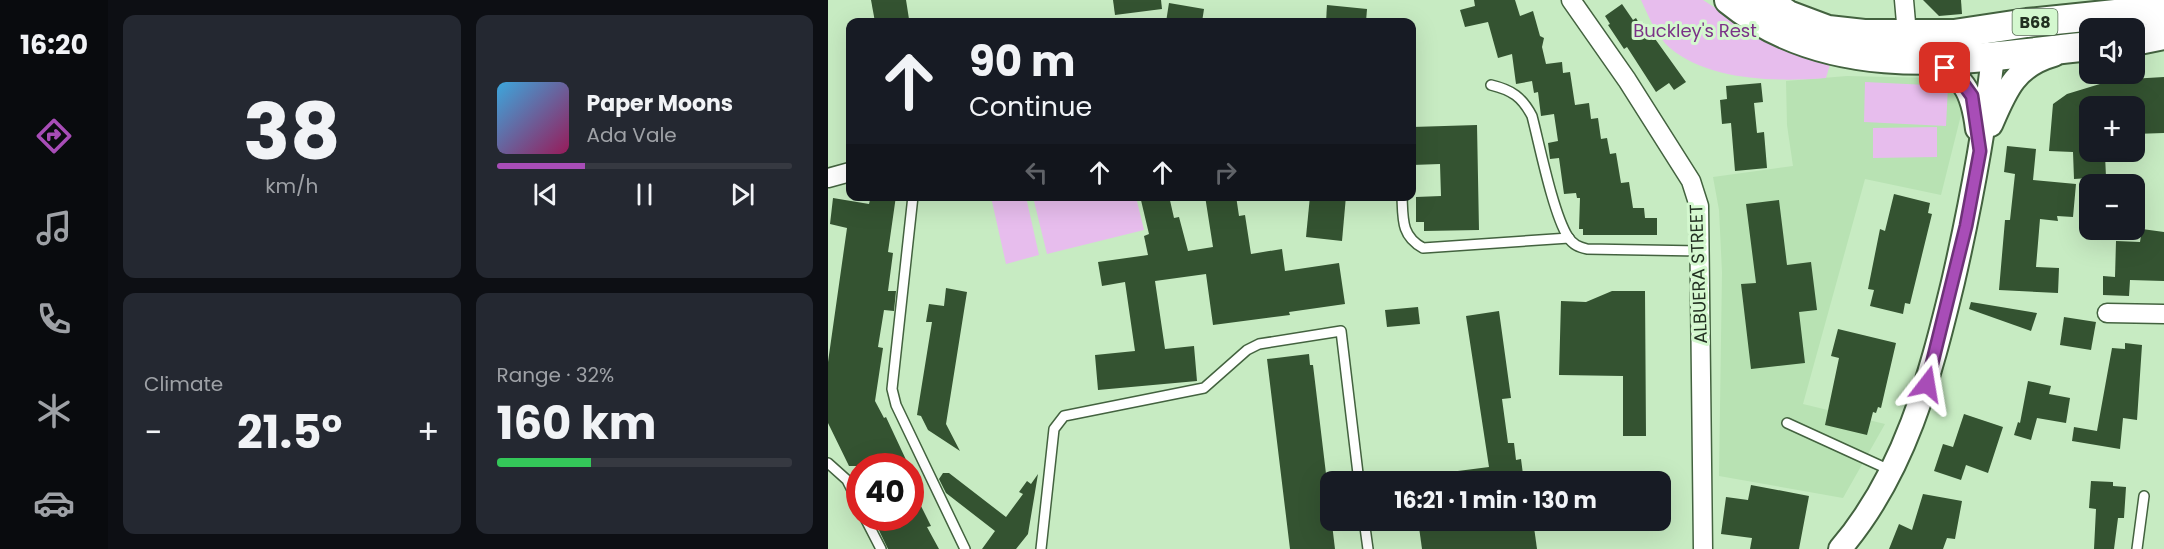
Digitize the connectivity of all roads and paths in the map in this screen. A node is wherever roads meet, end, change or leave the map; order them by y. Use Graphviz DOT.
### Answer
graph roads {
  1 [pos="1571,0"];
  2 [pos="1729,0"];
  3 [pos="1766,0"];
  4 [pos="1904,0"];
  5 [pos="2164,9"];
  6 [pos="1995,27"];
  7 [pos="1907,34"];
  8 [pos="2164,35"];
  9 [pos="2145,39"];
  10 [pos="2079,47"];
  11 [pos="2079,48"];
  12 [pos="1993,57"];
  13 [pos="1922,58"];
  14 [pos="1491,85"];
  15 [pos="1980,151"];
  16 [pos="846,173"];
  17 [pos="828,178"];
  18 [pos="912,201"];
  19 [pos="1402,201"];
  20 [pos="1569,238"];
  21 [pos="1700,251"];
  22 [pos="2107,314"];
  23 [pos="2164,314"];
  24 [pos="1787,423"];
  25 [pos="828,463"];
  26 [pos="1358,471"];
  27 [pos="1892,471"];
  28 [pos="846,479"];
  29 [pos="2144,496"];
  30 [pos="872,531"];
  31 [pos="1366,531"];
  32 [pos="881,549"];
  33 [pos="965,549"];
  34 [pos="1041,549"];
  35 [pos="1368,549"];
  36 [pos="1702,549"];
  37 [pos="1840,549"];
  38 [pos="2137,549"];
  1 -- 21 [label="street, ALBUERA STREET"];
  2 -- 13 [label="main road, B68"];
  3 -- 7 [label="main road, B68"];
  4 -- 7 [label="street"];
  5 -- 6 [label="main road, B68"];
  6 -- 7 [label="main road, B68"];
  6 -- 12 [label="main road"];
  8 -- 9 [label="main road"];
  10 -- 12 [label="main road, B68"];
  11 -- 15 [label="street"];
  12 -- 13 [label="main road, B68"];
  12 -- 15 [label="street"];
  13 -- 15 [label="street"];
  14 -- 20 [label="lane"];
  15 -- 27 [label="street"];
  16 -- 17 [label="street"];
  18 -- 33 [label="lane"];
  19 -- 20 [label="lane"];
  20 -- 21 [label="lane"];
  21 -- 36 [label="street, ALBUERA STREET"];
  22 -- 23 [label="street"];
  24 -- 27 [label="lane"];
  25 -- 28 [label="lane"];
  26 -- 34 [label="lane"];
  27 -- 37 [label="street"];
  29 -- 38 [label="lane"];
  30 -- 32 [label="lane"];
  31 -- 35 [label="lane"];
}
